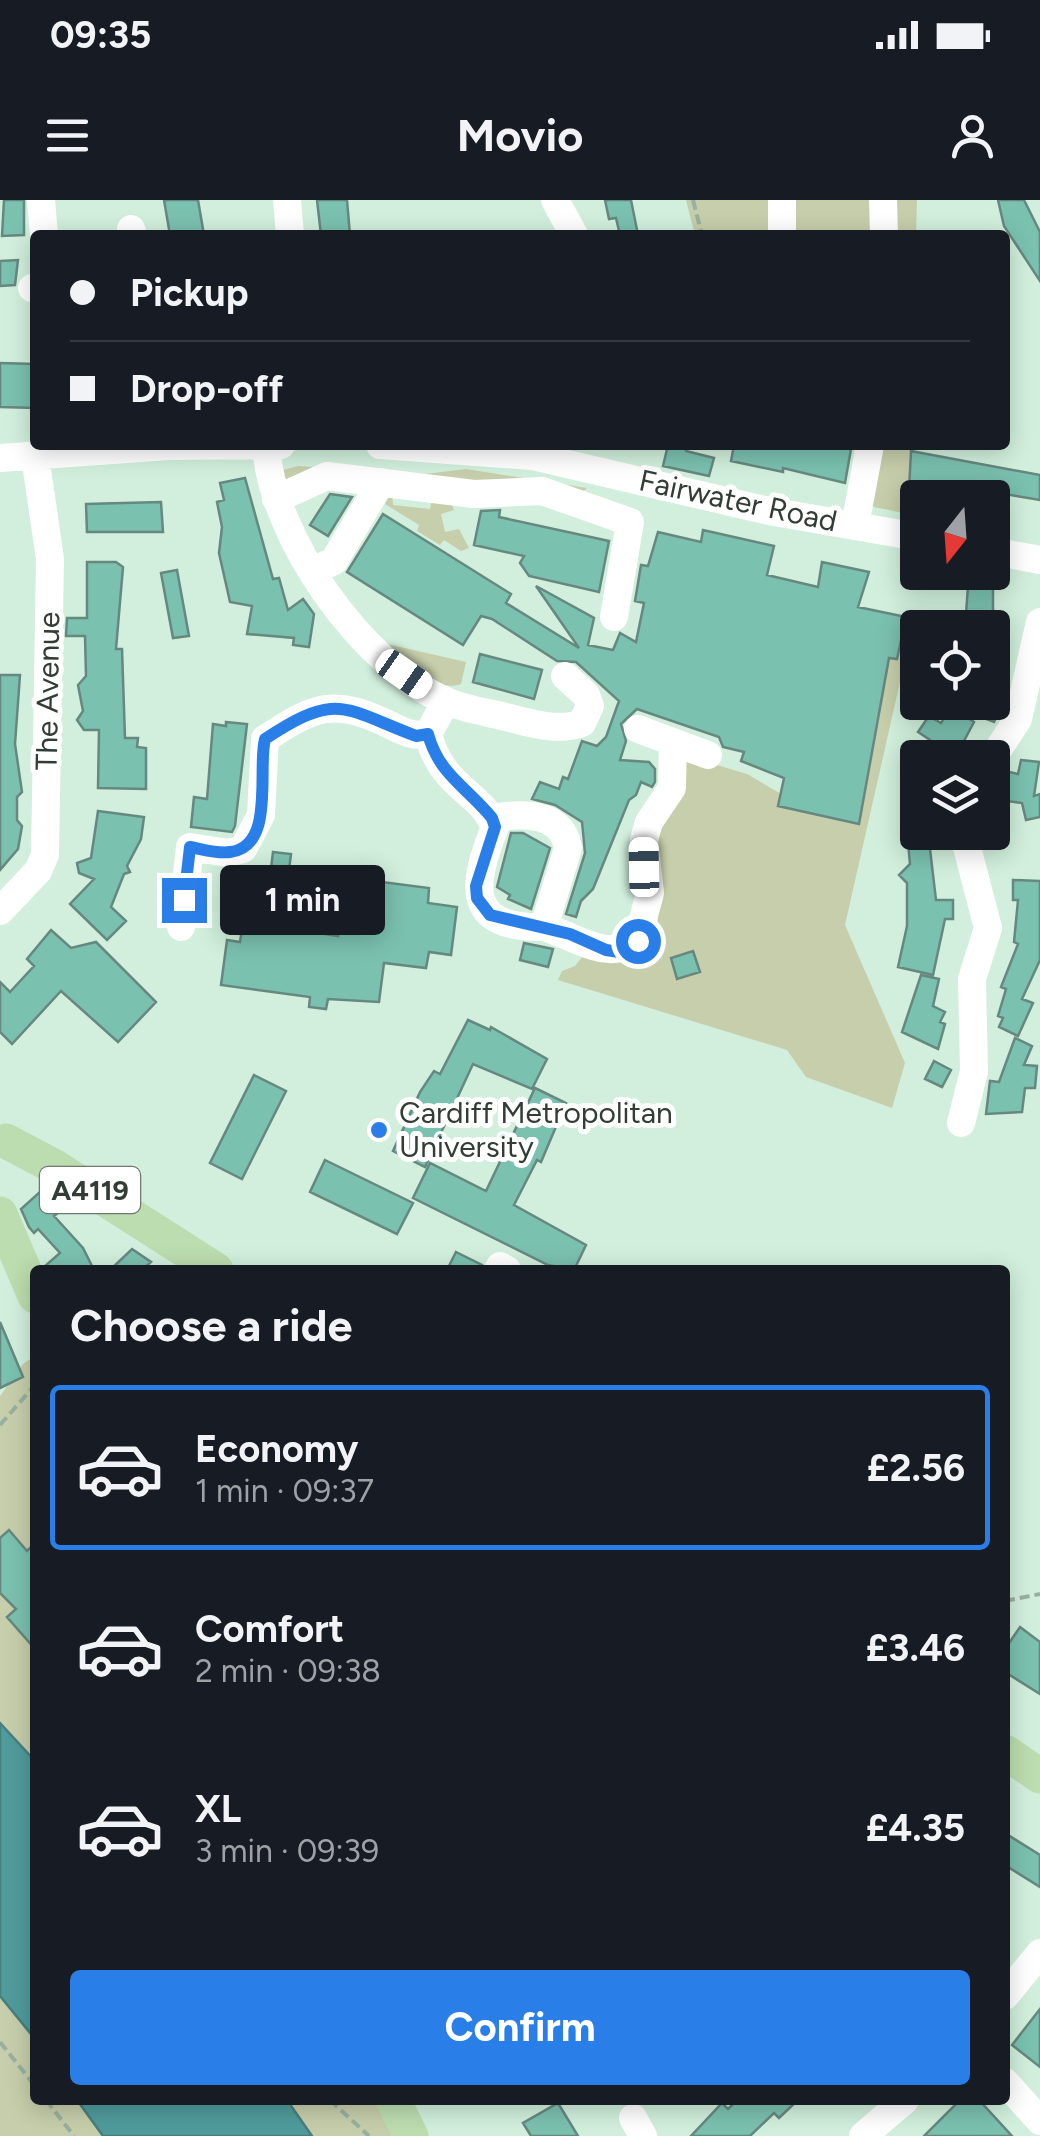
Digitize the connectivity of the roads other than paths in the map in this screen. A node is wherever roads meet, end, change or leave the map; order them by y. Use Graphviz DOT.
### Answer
graph roads {
  1 [pos="41,200"];
  2 [pos="287,200"];
  3 [pos="556,200"];
  4 [pos="782,200"];
  5 [pos="883,200"];
  6 [pos="44,230"];
  7 [pos="290,230"];
  8 [pos="571,230"];
  9 [pos="782,230"];
  10 [pos="884,230"];
  11 [pos="73,450"];
  12 [pos="266,450"];
  13 [pos="454,450"];
  14 [pos="869,450"];
  15 [pos="35,456"];
  16 [pos="0,458"];
  17 [pos="607,458"];
  18 [pos="381,482"];
  19 [pos="276,499"];
  20 [pos="855,526"];
  21 [pos="900,535"];
  22 [pos="1010,554"];
  23 [pos="1040,560"];
  24 [pos="315,570"];
  25 [pos="614,617"];
  26 [pos="1040,622"];
  27 [pos="565,676"];
  28 [pos="446,701"];
  29 [pos="638,729"];
  30 [pos="428,734"];
  31 [pos="1004,740"];
  32 [pos="673,742"];
  33 [pos="708,755"];
  34 [pos="492,818"];
  35 [pos="968,850"];
  36 [pos="0,912"];
  37 [pos="181,927"];
  38 [pos="544,927"];
  39 [pos="960,1123"];
  40 [pos="2,1134"];
  41 [pos="0,1214"];
  42 [pos="208,1265"];
  43 [pos="30,1284"];
  44 [pos="1010,1755"];
  45 [pos="1040,1776"];
  46 [pos="1040,1952"];
  47 [pos="1010,1990"];
  48 [pos="1010,2087"];
  49 [pos="396,2105"];
  50 [pos="899,2105"];
  51 [pos="1040,2120"];
  52 [pos="411,2136"];
  53 [pos="863,2136"];
  1 -- 6 [label="street"];
  2 -- 7 [label="street"];
  3 -- 8 [label="street"];
  4 -- 9 [label="street"];
  5 -- 10 [label="street"];
  11 -- 15 [label="street"];
  12 -- 19 [label="street"];
  13 -- 17 [label="street, Fairwater Road"];
  14 -- 20 [label="street"];
  15 -- 16 [label="street"];
  15 -- 36 [label="street, The Avenue"];
  17 -- 20 [label="street, Fairwater Road"];
  18 -- 19 [label="street"];
  18 -- 24 [label="street"];
  18 -- 25 [label="street"];
  19 -- 24 [label="street"];
  20 -- 21 [label="street, Fairwater Road"];
  22 -- 23 [label="street"];
  24 -- 28 [label="street"];
  26 -- 31 [label="street"];
  27 -- 28 [label="street"];
  28 -- 30 [label="street"];
  29 -- 32 [label="street"];
  30 -- 34 [label="street"];
  30 -- 37 [label="street"];
  32 -- 33 [label="street"];
  32 -- 38 [label="street"];
  34 -- 38 [label="street"];
  34 -- 38 [label="street"];
  35 -- 39 [label="street"];
  40 -- 42 [label="main road, A4119"];
  41 -- 43 [label="main road"];
  44 -- 45 [label="main road"];
  46 -- 47 [label="street"];
  48 -- 51 [label="street"];
  49 -- 52 [label="main road"];
  50 -- 53 [label="street"];
}
